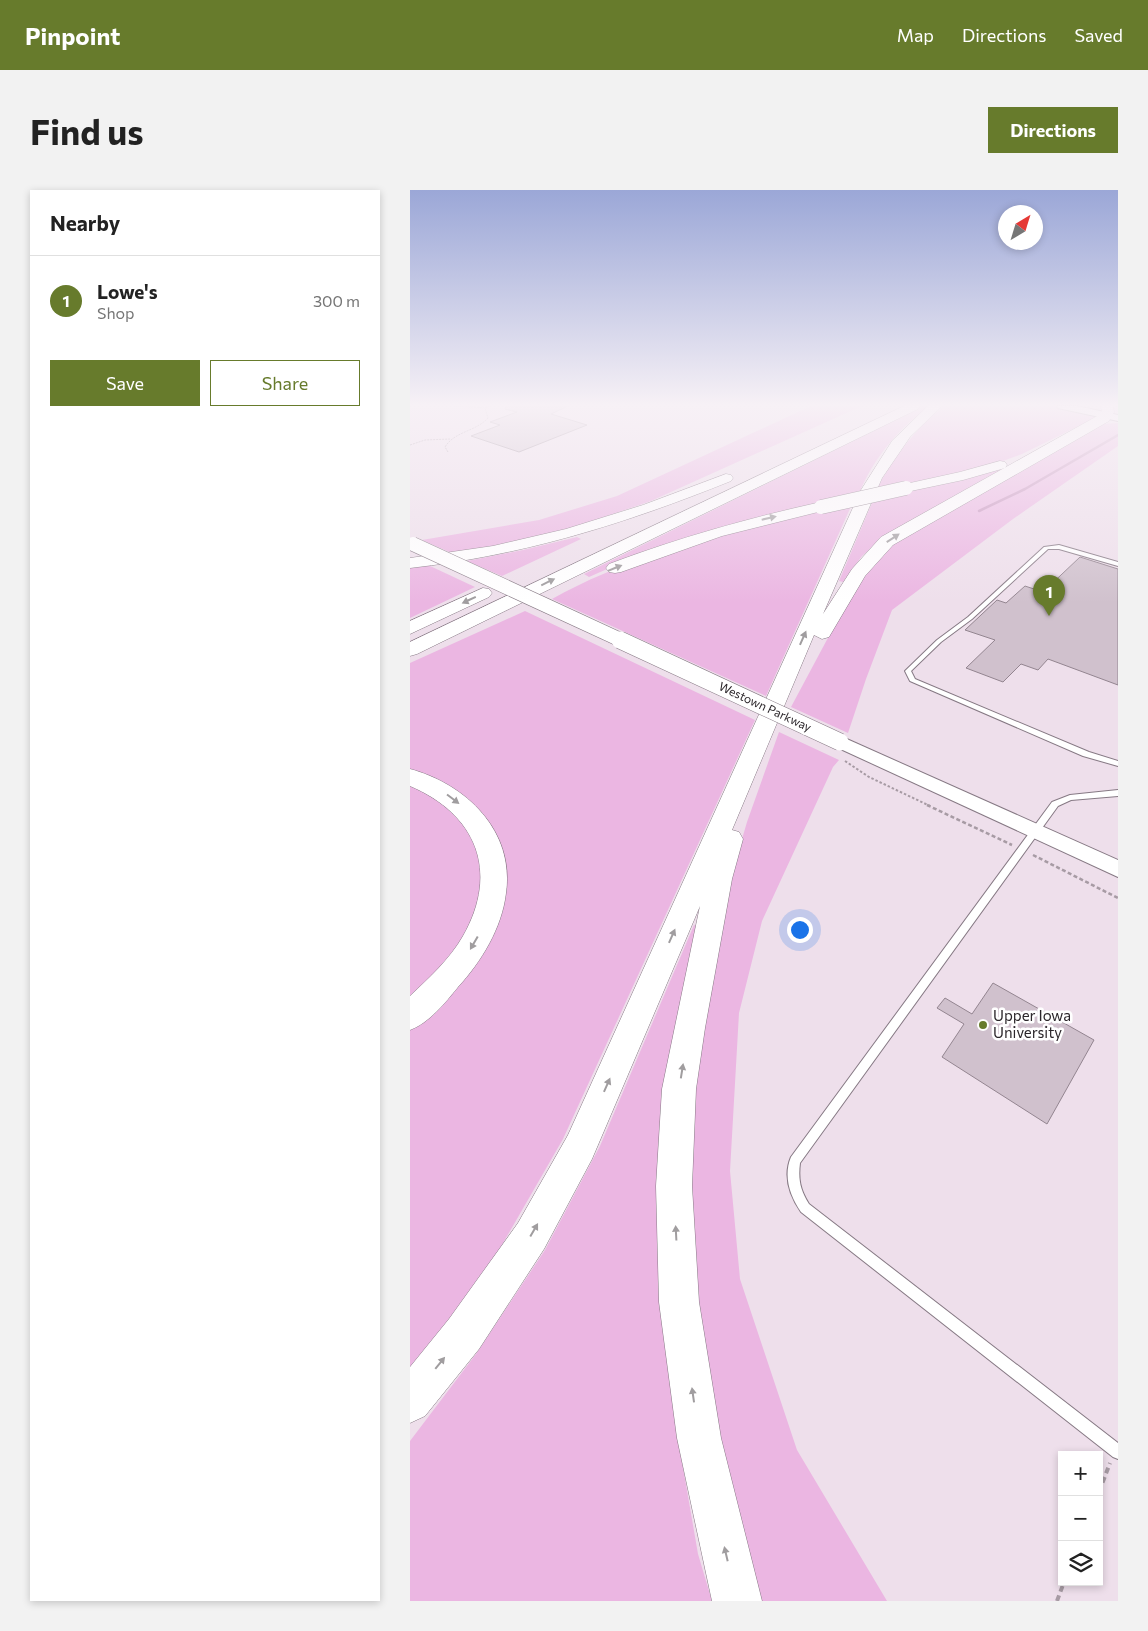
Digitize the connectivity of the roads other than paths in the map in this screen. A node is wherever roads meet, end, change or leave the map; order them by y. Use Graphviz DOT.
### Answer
graph roads {
  1 [pos="778,472"];
  2 [pos="878,472"];
  3 [pos="975,472"];
  4 [pos="1008,472"];
  5 [pos="411,544"];
  6 [pos="585,546"];
  7 [pos="410,563"];
  8 [pos="1118,564"];
  9 [pos="523,574"];
  10 [pos="410,628"];
  11 [pos="410,650"];
  12 [pos="410,658"];
  13 [pos="762,730"];
  14 [pos="1118,764"];
  15 [pos="747,765"];
  16 [pos="410,777"];
  17 [pos="1118,793"];
  18 [pos="1036,831"];
  19 [pos="1118,870"];
  20 [pos="410,1016"];
  21 [pos="410,1401"];
  22 [pos="1117,1451"];
  23 [pos="737,1601"];
  11 -- 1 [label="highway, one-way"];
  13 -- 2 [label="highway, one-way"];
  12 -- 3 [label="highway, one-way, bridge"];
  13 -- 4 [label="highway, one-way"];
  5 -- 18 [label="street, Westown Parkway, bridge"];
  6 -- 7 [label="highway"];
  8 -- 14 [label="lane"];
  9 -- 10 [label="highway, one-way"];
  13 -- 15 [label="highway"];
  21 -- 15 [label="highway, one-way"];
  23 -- 15 [label="highway, one-way"];
  16 -- 20 [label="highway, one-way"];
  17 -- 18 [label="lane"];
  18 -- 19 [label="street, Westown Parkway"];
  18 -- 22 [label="lane"];
}
